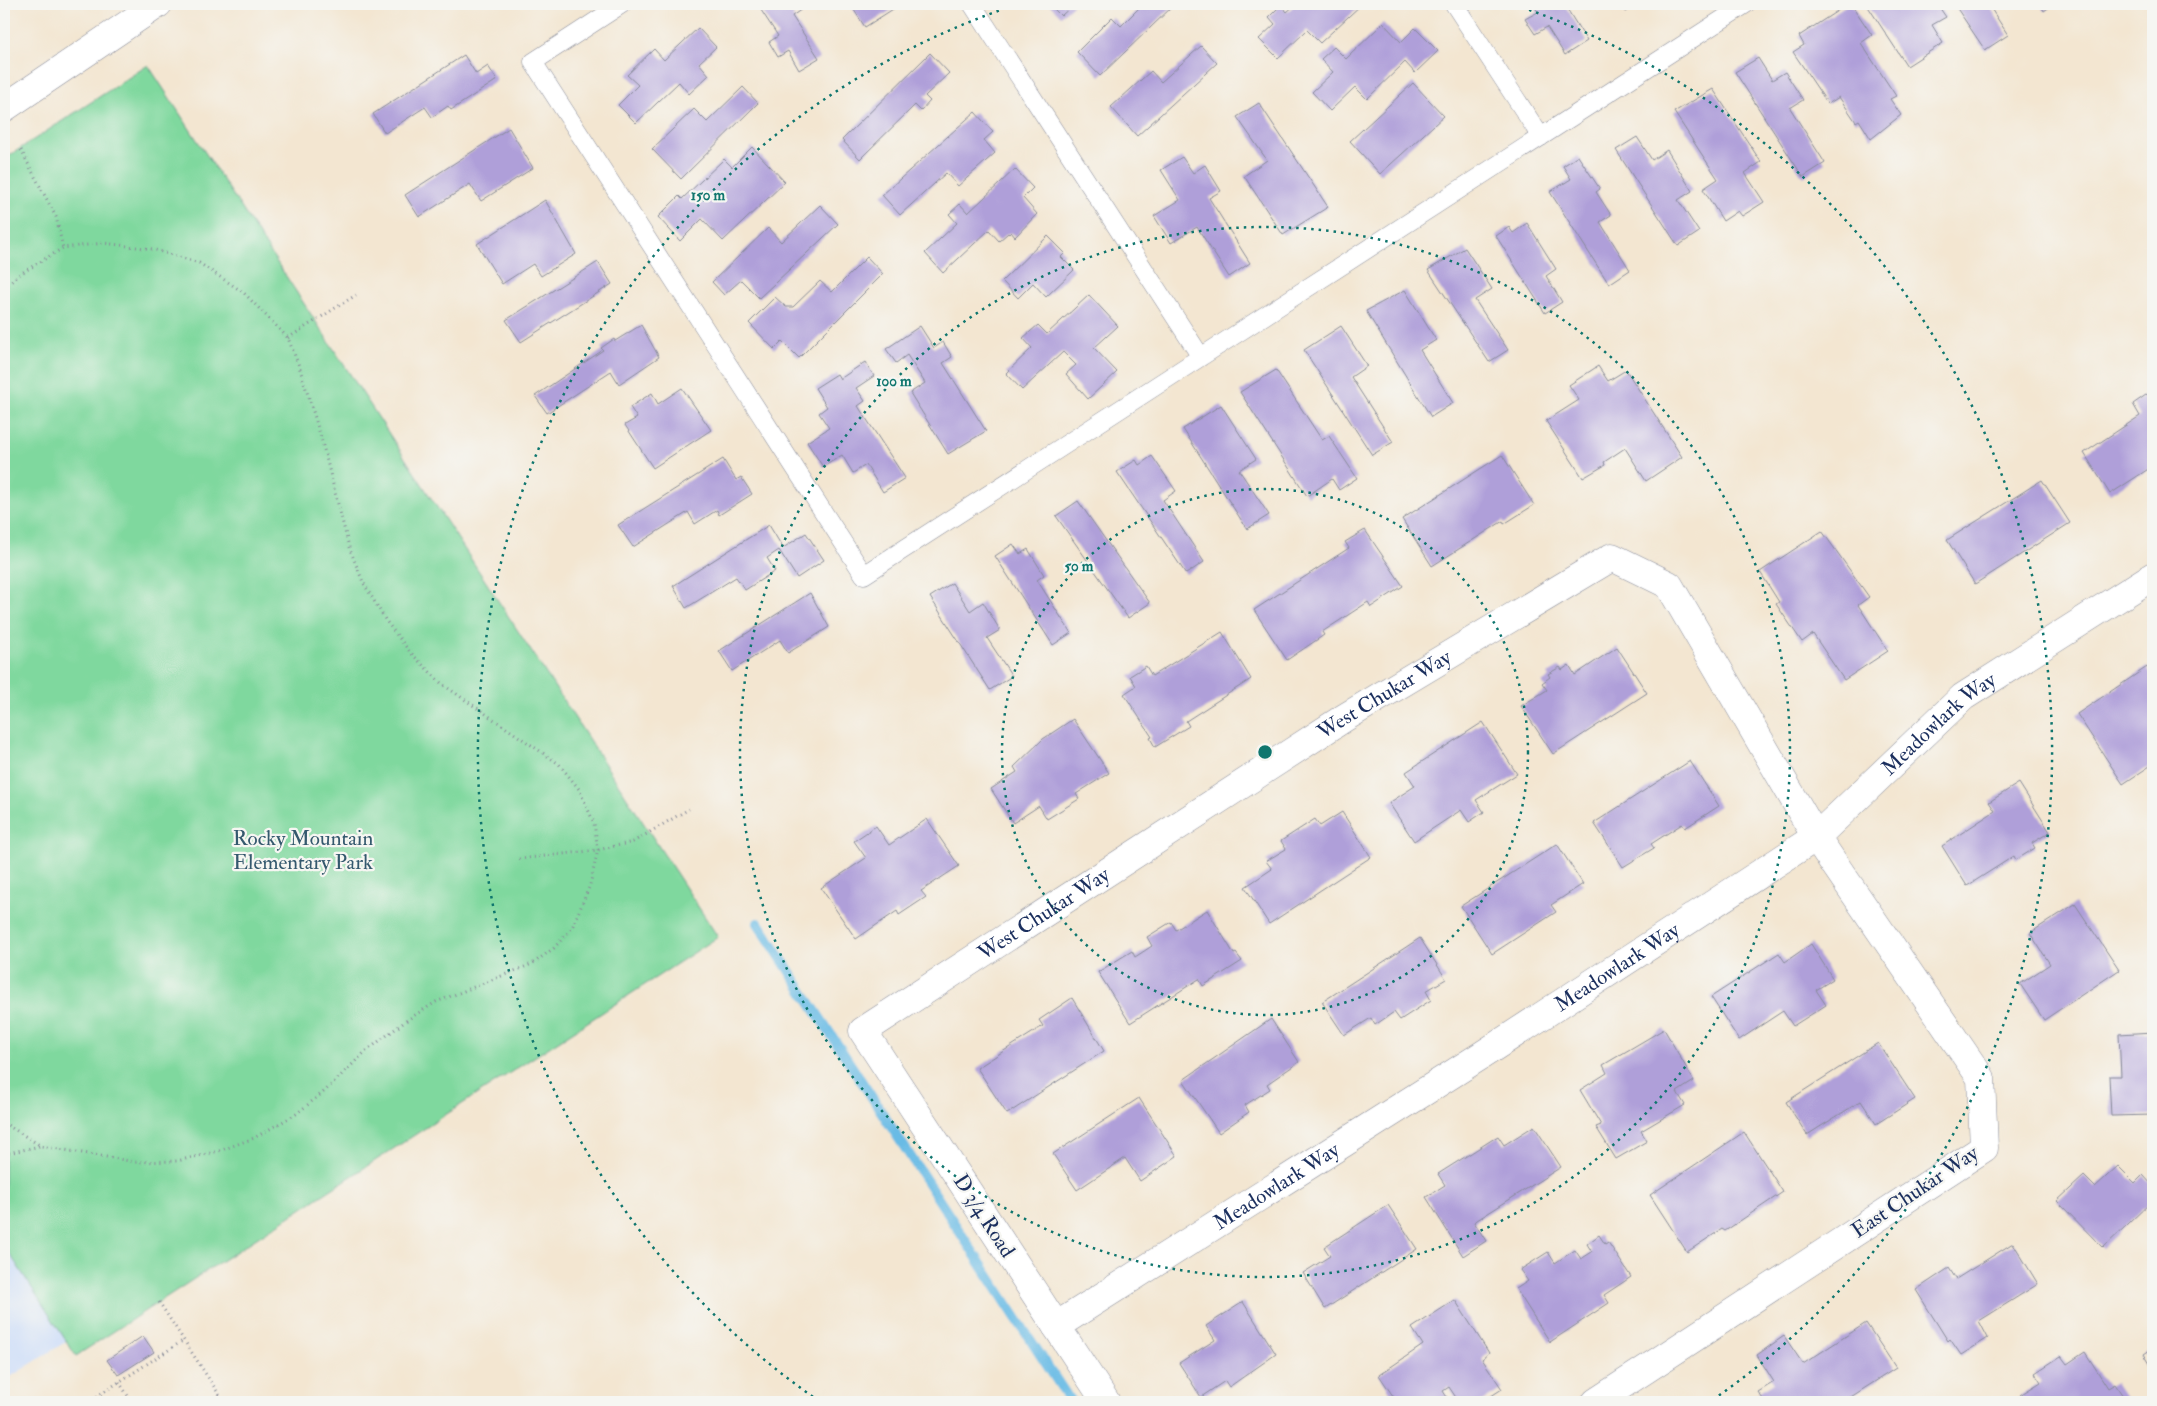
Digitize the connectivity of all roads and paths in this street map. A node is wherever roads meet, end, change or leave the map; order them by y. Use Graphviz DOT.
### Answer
graph roads {
  1 [pos="158,4"];
  2 [pos="622,4"];
  3 [pos="972,4"];
  4 [pos="1454,4"];
  5 [pos="1746,4"];
  6 [pos="4,108"];
  7 [pos="1540,137"];
  8 [pos="21,150"];
  9 [pos="63,248"];
  10 [pos="4,288"];
  11 [pos="356,295"];
  12 [pos="288,338"];
  13 [pos="1200,357"];
  14 [pos="2153,576"];
  15 [pos="690,809"];
  16 [pos="1816,837"];
  17 [pos="598,850"];
  18 [pos="519,859"];
  19 [pos="862,1031"];
  20 [pos="4,1123"];
  21 [pos="41,1146"];
  22 [pos="4,1154"];
  23 [pos="160,1302"];
  24 [pos="1056,1326"];
  25 [pos="184,1340"];
  26 [pos="119,1382"];
  27 [pos="88,1402"];
  28 [pos="132,1402"];
  29 [pos="224,1402"];
  30 [pos="1106,1402"];
  31 [pos="1596,1402"];
  1 -- 6 [label="street"];
  2 -- 13 [label="lane"];
  3 -- 13 [label="lane"];
  4 -- 7 [label="lane"];
  5 -- 7 [label="lane"];
  7 -- 13 [label="lane"];
  8 -- 9 [label="path"];
  9 -- 10 [label="path"];
  9 -- 12 [label="path"];
  11 -- 12 [label="path"];
  12 -- 17 [label="path"];
  14 -- 16 [label="street, Meadowlark Way"];
  15 -- 17 [label="path"];
  16 -- 19 [label="street, West Chukar Way"];
  16 -- 24 [label="street, Meadowlark Way"];
  16 -- 31 [label="street, East Chukar Way"];
  17 -- 18 [label="path"];
  17 -- 21 [label="path"];
  19 -- 24 [label="street, D 3/4 Road"];
  20 -- 21 [label="path"];
  21 -- 22 [label="path"];
  23 -- 25 [label="path"];
  24 -- 30 [label="street, D 3/4 Road"];
  25 -- 26 [label="path"];
  25 -- 29 [label="path"];
  26 -- 27 [label="path"];
  26 -- 28 [label="path"];
}
